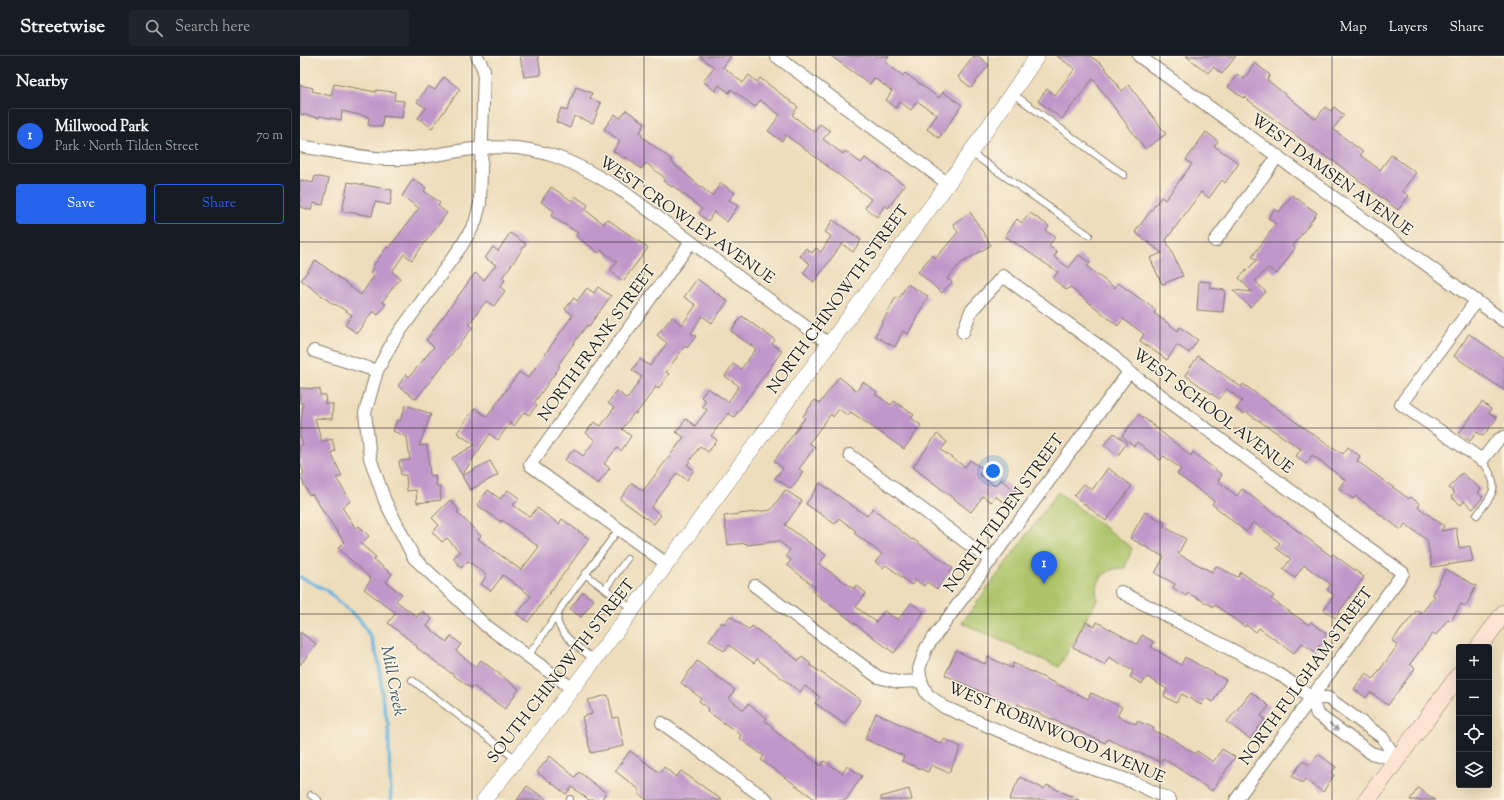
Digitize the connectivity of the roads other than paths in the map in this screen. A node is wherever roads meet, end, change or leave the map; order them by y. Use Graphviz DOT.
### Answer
graph roads {
  1 [pos="477,56"];
  2 [pos="776,56"];
  3 [pos="1037,56"];
  4 [pos="1139,56"];
  5 [pos="1012,93"];
  6 [pos="300,146"];
  7 [pos="482,148"];
  8 [pos="970,152"];
  9 [pos="1278,156"];
  10 [pos="1124,175"];
  11 [pos="947,183"];
  12 [pos="1089,235"];
  13 [pos="692,242"];
  14 [pos="1216,242"];
  15 [pos="1476,301"];
  16 [pos="1504,321"];
  17 [pos="963,332"];
  18 [pos="829,344"];
  19 [pos="314,351"];
  20 [pos="377,371"];
  21 [pos="1129,372"];
  22 [pos="1504,437"];
  23 [pos="850,455"];
  24 [pos="1482,460"];
  25 [pos="1478,515"];
  26 [pos="619,529"];
  27 [pos="627,559"];
  28 [pos="991,560"];
  29 [pos="667,564"];
  30 [pos="1403,573"];
  31 [pos="585,574"];
  32 [pos="755,586"];
  33 [pos="605,589"];
  34 [pos="1121,592"];
  35 [pos="633,610"];
  36 [pos="1504,613"];
  37 [pos="557,615"];
  38 [pos="1481,644"];
  39 [pos="528,656"];
  40 [pos="595,660"];
  41 [pos="1456,678"];
  42 [pos="412,680"];
  43 [pos="921,680"];
  44 [pos="573,689"];
  45 [pos="1312,698"];
  46 [pos="662,723"];
  47 [pos="517,760"];
  48 [pos="1397,760"];
  49 [pos="311,795"];
  50 [pos="318,800"];
  51 [pos="484,800"];
  52 [pos="767,800"];
  53 [pos="1170,800"];
  54 [pos="1236,800"];
  55 [pos="1367,800"];
  1 -- 7 [label="street"];
  2 -- 11 [label="street"];
  3 -- 5 [label="street, NORTH CHINOWTH STREET"];
  4 -- 9 [label="street, WEST DAMSEN AVENUE"];
  5 -- 8 [label="street, NORTH CHINOWTH STREET"];
  5 -- 10 [label="lane"];
  6 -- 7 [label="street, WEST CROWLEY AVENUE"];
  7 -- 13 [label="street, WEST CROWLEY AVENUE"];
  7 -- 20 [label="street"];
  8 -- 11 [label="street, NORTH CHINOWTH STREET"];
  8 -- 12 [label="lane"];
  9 -- 14 [label="street"];
  9 -- 15 [label="street, WEST DAMSEN AVENUE"];
  11 -- 18 [label="street, NORTH CHINOWTH STREET"];
  13 -- 18 [label="street, WEST CROWLEY AVENUE"];
  13 -- 26 [label="street, NORTH FRANK STREET"];
  15 -- 16 [label="street, WEST DAMSEN AVENUE"];
  15 -- 24 [label="street"];
  17 -- 21 [label="street, WEST SCHOOL AVENUE"];
  18 -- 29 [label="street, NORTH CHINOWTH STREET"];
  19 -- 20 [label="street"];
  20 -- 39 [label="street"];
  21 -- 28 [label="street, NORTH TILDEN STREET"];
  21 -- 30 [label="street, WEST SCHOOL AVENUE"];
  22 -- 24 [label="street"];
  23 -- 28 [label="street"];
  24 -- 25 [label="lane"];
  26 -- 29 [label="street"];
  26 -- 31 [label="lane"];
  27 -- 33 [label="lane"];
  28 -- 43 [label="street, NORTH TILDEN STREET"];
  29 -- 35 [label="street, SOUTH CHINOWTH STREET"];
  30 -- 45 [label="street, NORTH FULGHAM STREET"];
  31 -- 33 [label="lane"];
  31 -- 37 [label="lane"];
  32 -- 43 [label="street"];
  33 -- 35 [label="lane"];
  34 -- 45 [label="street"];
  35 -- 40 [label="street, SOUTH CHINOWTH STREET"];
  36 -- 38 [label="main road"];
  37 -- 39 [label="lane"];
  37 -- 40 [label="lane"];
  39 -- 44 [label="street"];
  40 -- 44 [label="street, SOUTH CHINOWTH STREET"];
  41 -- 48 [label="main road"];
  42 -- 47 [label="lane"];
  43 -- 53 [label="street, WEST ROBINWOOD AVENUE"];
  44 -- 47 [label="street, SOUTH CHINOWTH STREET"];
  45 -- 48 [label="street"];
  45 -- 48 [label="street, one-way"];
  45 -- 54 [label="street, NORTH FULGHAM STREET"];
  46 -- 52 [label="street"];
  47 -- 51 [label="street, SOUTH CHINOWTH STREET"];
  48 -- 55 [label="main road"];
  49 -- 50 [label="lane"];
}
